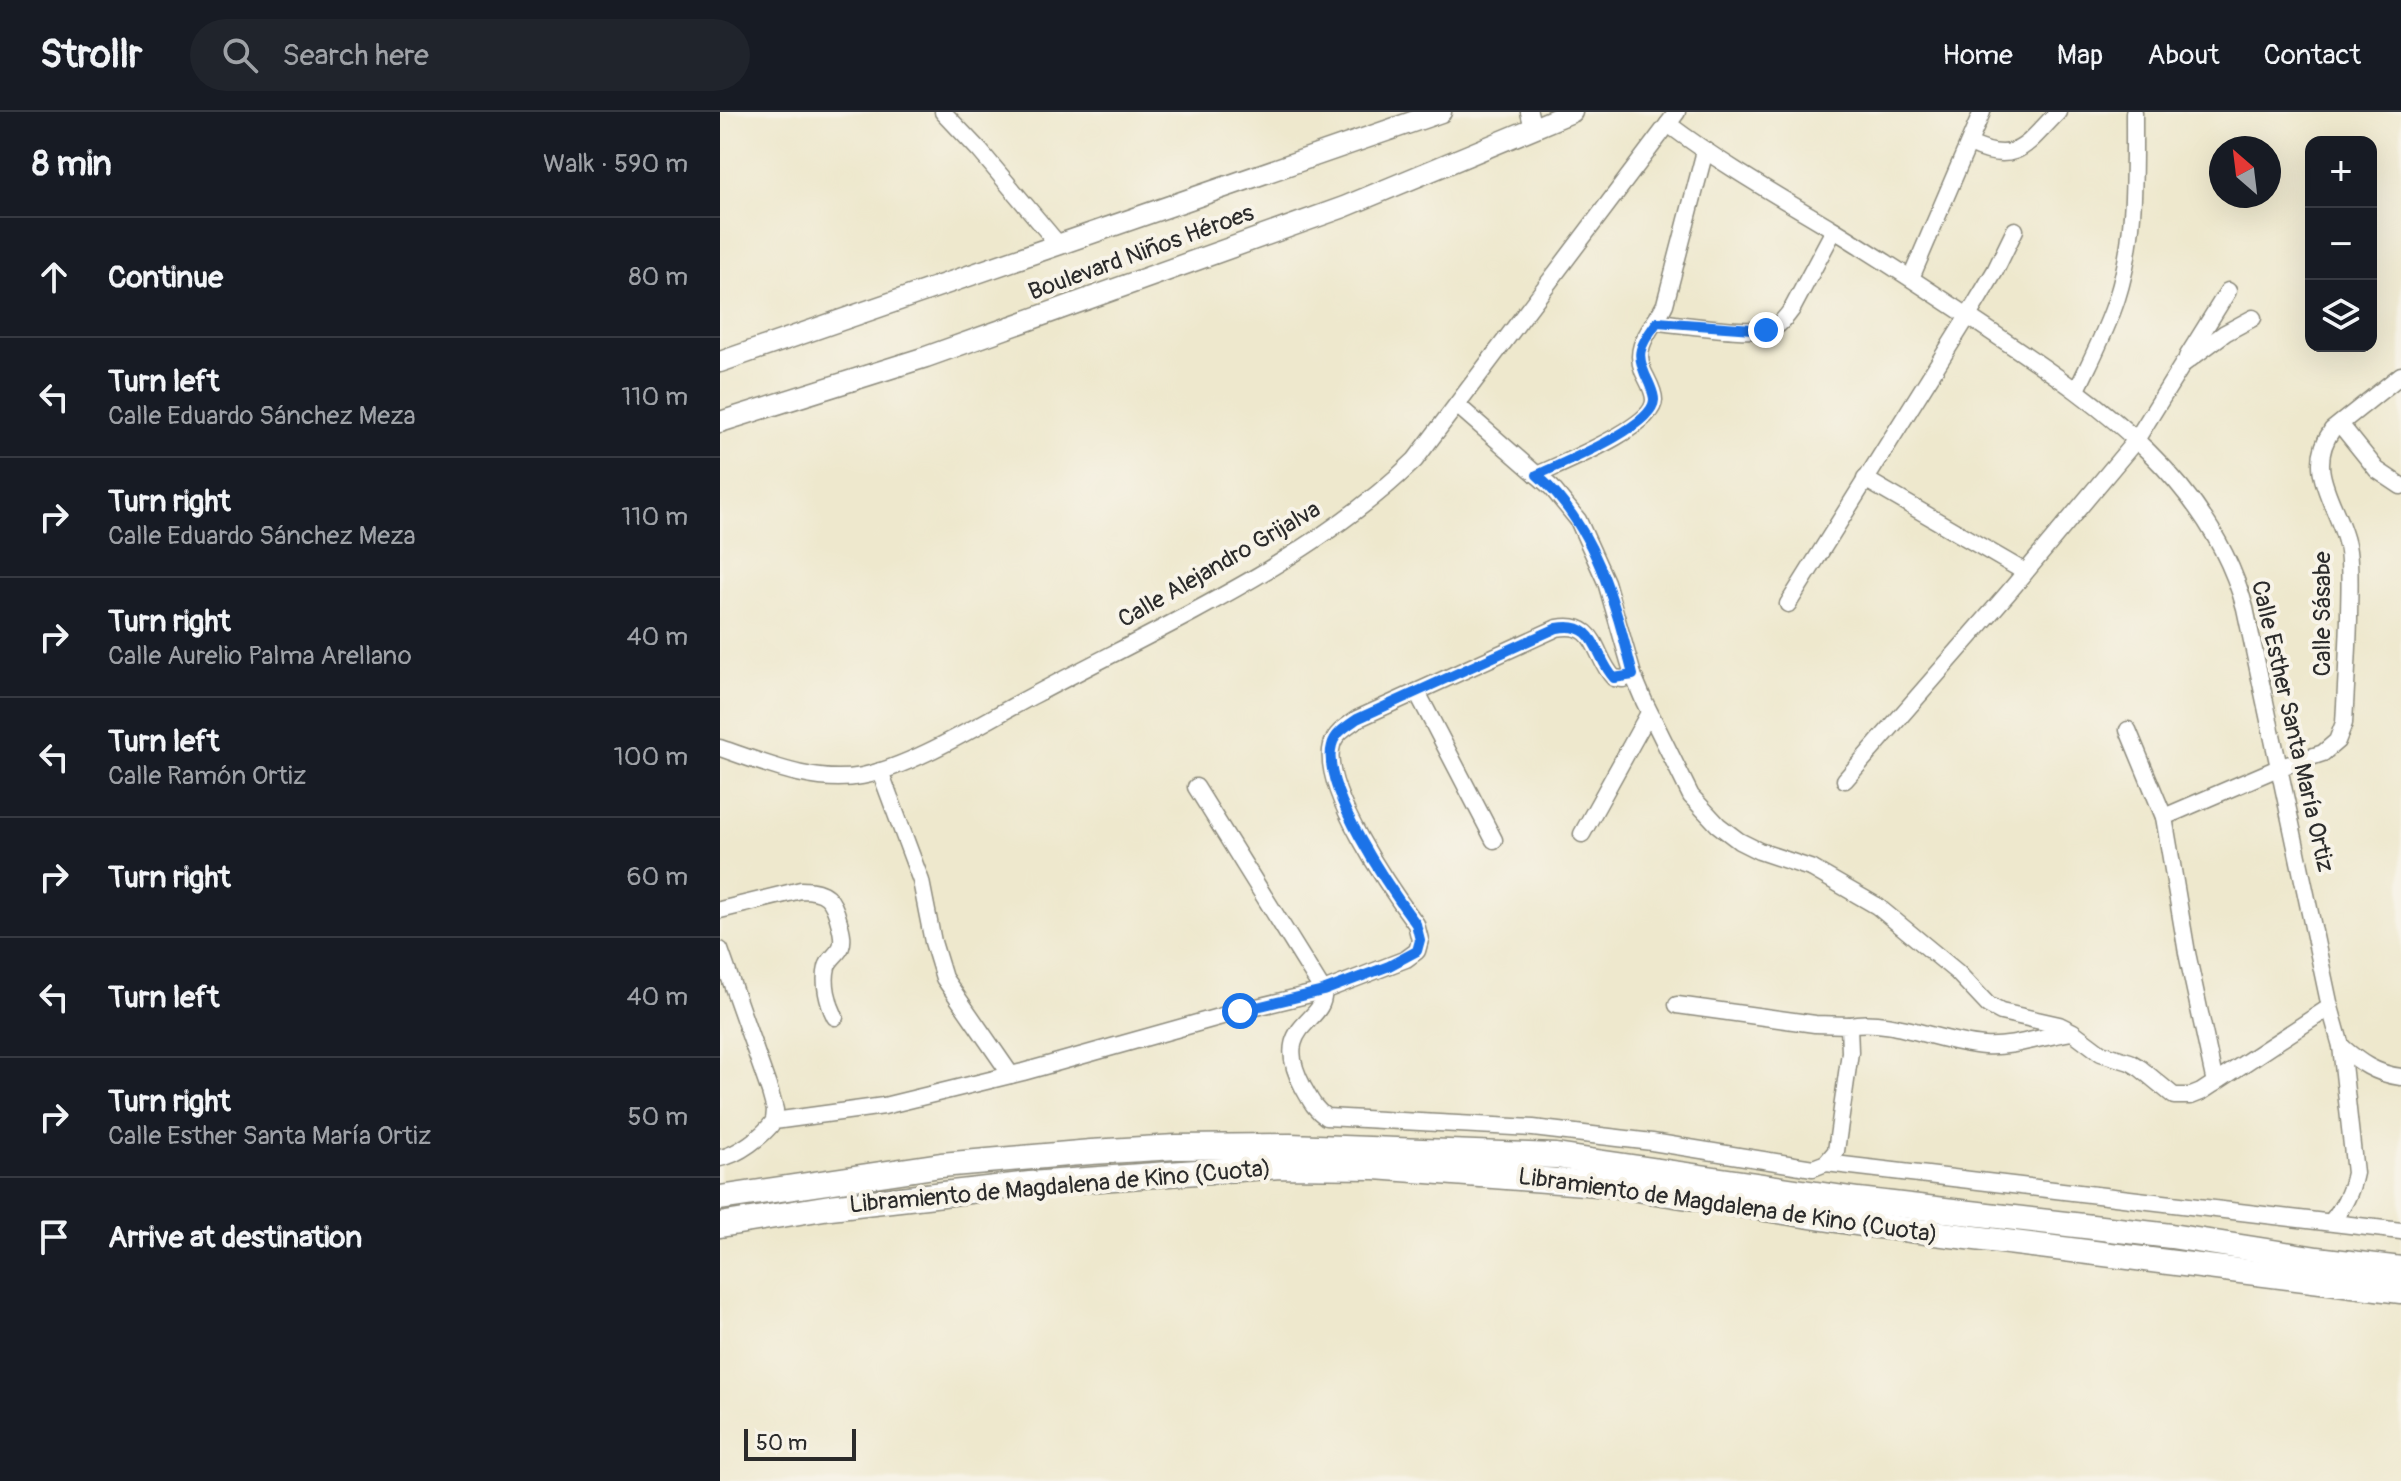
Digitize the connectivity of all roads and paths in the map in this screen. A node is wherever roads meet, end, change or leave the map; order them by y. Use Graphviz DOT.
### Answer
graph roads {
  1 [pos="943,112"];
  2 [pos="1441,112"];
  3 [pos="1572,112"];
  4 [pos="1982,112"];
  5 [pos="2058,112"];
  6 [pos="2134,112"];
  7 [pos="1673,118"];
  8 [pos="1531,120"];
  9 [pos="1970,144"];
  10 [pos="1705,151"];
  11 [pos="1834,230"];
  12 [pos="2015,230"];
  13 [pos="1058,244"];
  14 [pos="1911,278"];
  15 [pos="2228,291"];
  16 [pos="1968,316"];
  17 [pos="2253,318"];
  18 [pos="1657,322"];
  19 [pos="720,362"];
  20 [pos="2183,364"];
  21 [pos="2401,375"];
  22 [pos="2077,390"];
  23 [pos="1457,405"];
  24 [pos="720,422"];
  25 [pos="2340,424"];
  26 [pos="2136,440"];
  27 [pos="1537,475"];
  28 [pos="1865,479"];
  29 [pos="2401,486"];
  30 [pos="2025,572"];
  31 [pos="1788,604"];
  32 [pos="1633,675"];
  33 [pos="1417,692"];
  34 [pos="1649,713"];
  35 [pos="2128,730"];
  36 [pos="720,748"];
  37 [pos="2278,768"];
  38 [pos="880,771"];
  39 [pos="1845,780"];
  40 [pos="1196,787"];
  41 [pos="2164,817"];
  42 [pos="1582,834"];
  43 [pos="1494,840"];
  44 [pos="720,910"];
  45 [pos="720,950"];
  46 [pos="1323,991"];
  47 [pos="1677,1005"];
  48 [pos="2330,1007"];
  49 [pos="835,1017"];
  50 [pos="1849,1025"];
  51 [pos="2073,1032"];
  52 [pos="2341,1046"];
  53 [pos="1011,1075"];
  54 [pos="2401,1077"];
  55 [pos="2215,1083"];
  56 [pos="774,1121"];
  57 [pos="720,1158"];
  58 [pos="1826,1163"];
  59 [pos="720,1198"];
  60 [pos="2331,1222"];
  61 [pos="720,1225"];
  62 [pos="2401,1231"];
  63 [pos="2401,1269"];
  64 [pos="2401,1291"];
  1 -- 13 [label="street"];
  2 -- 13 [label="main road, Boulevard Niños Héroes"];
  3 -- 8 [label="main road, Boulevard Niños Héroes"];
  4 -- 9 [label="street"];
  5 -- 9 [label="street"];
  6 -- 22 [label="street"];
  7 -- 10 [label="street, Calle Esther Santa María Ortiz"];
  7 -- 23 [label="street, Calle Alejandro Grijalva"];
  8 -- 24 [label="main road, Boulevard Niños Héroes"];
  9 -- 14 [label="street"];
  10 -- 11 [label="street, Calle Esther Santa María Ortiz"];
  10 -- 18 [label="street"];
  11 -- 14 [label="street, Calle Esther Santa María Ortiz"];
  11 -- 18 [label="street"];
  12 -- 16 [label="street"];
  13 -- 19 [label="main road, Boulevard Niños Héroes"];
  14 -- 16 [label="street, Calle Esther Santa María Ortiz"];
  15 -- 20 [label="street"];
  16 -- 22 [label="street, Calle Esther Santa María Ortiz"];
  16 -- 28 [label="street"];
  17 -- 20 [label="street"];
  18 -- 27 [label="street"];
  20 -- 26 [label="street"];
  21 -- 25 [label="street"];
  22 -- 26 [label="street, Calle Esther Santa María Ortiz"];
  23 -- 27 [label="street"];
  23 -- 38 [label="street, Calle Alejandro Grijalva"];
  25 -- 29 [label="street"];
  25 -- 37 [label="street, Calle Sásabe"];
  26 -- 30 [label="street"];
  26 -- 37 [label="street, Calle Esther Santa María Ortiz"];
  27 -- 32 [label="street"];
  28 -- 30 [label="street"];
  28 -- 31 [label="street"];
  30 -- 39 [label="street"];
  32 -- 33 [label="street"];
  32 -- 34 [label="street"];
  33 -- 43 [label="street"];
  33 -- 46 [label="street"];
  34 -- 42 [label="street"];
  34 -- 51 [label="street"];
  35 -- 41 [label="street"];
  36 -- 38 [label="street, Calle Alejandro Grijalva"];
  37 -- 41 [label="street, Calle Sásabe"];
  37 -- 48 [label="street, Calle Esther Santa María Ortiz"];
  38 -- 53 [label="street"];
  40 -- 46 [label="street"];
  41 -- 55 [label="street"];
  44 -- 49 [label="street"];
  45 -- 56 [label="street"];
  46 -- 53 [label="street"];
  46 -- 58 [label="street"];
  47 -- 50 [label="street"];
  48 -- 52 [label="street, Calle Esther Santa María Ortiz"];
  48 -- 55 [label="street"];
  50 -- 51 [label="street"];
  50 -- 58 [label="street"];
  51 -- 55 [label="street"];
  52 -- 54 [label="street"];
  52 -- 60 [label="street, Calle Esther Santa María Ortiz"];
  53 -- 56 [label="street"];
  56 -- 57 [label="street"];
  58 -- 60 [label="street"];
  59 -- 63 [label="highway, Libramiento de Magdalena de Kino (Cuota)"];
  60 -- 62 [label="street"];
  61 -- 64 [label="highway, Libramiento de Magdalena de Kino (Cuota)"];
}
